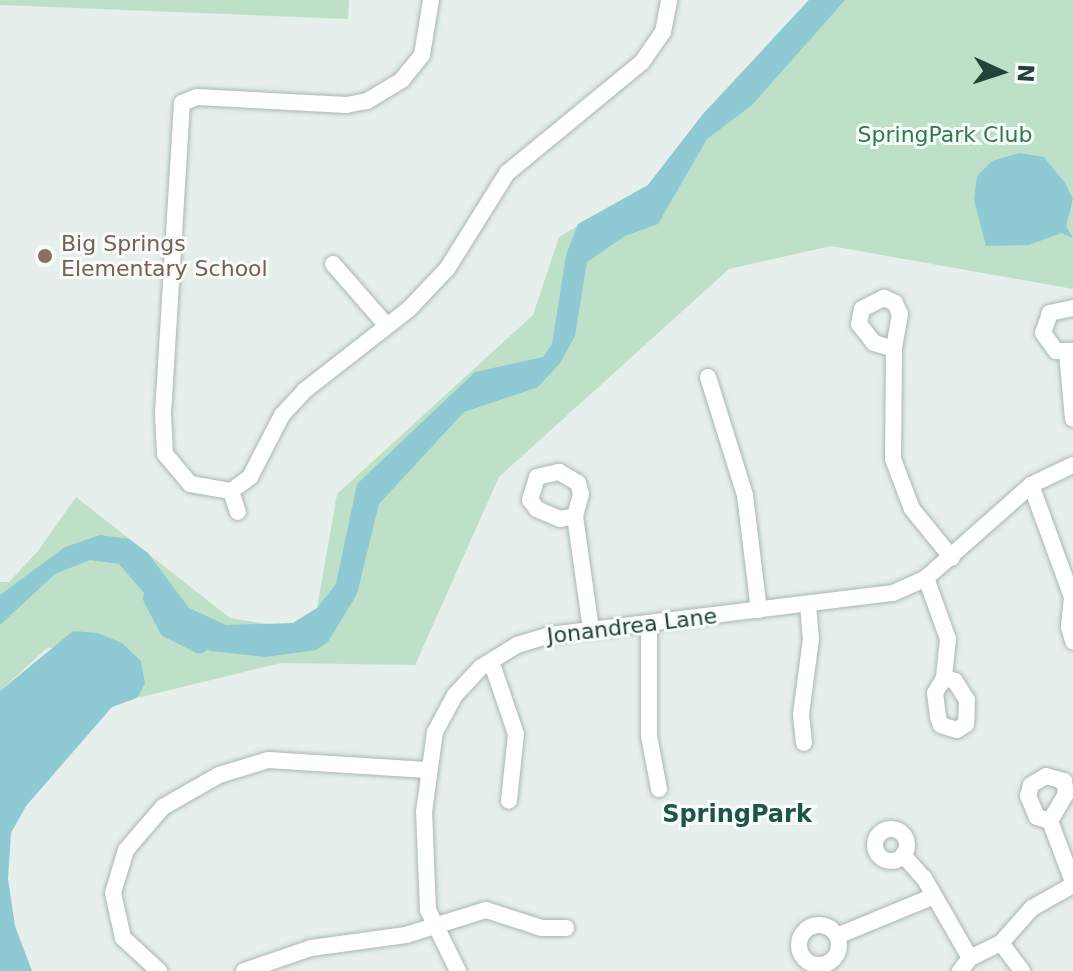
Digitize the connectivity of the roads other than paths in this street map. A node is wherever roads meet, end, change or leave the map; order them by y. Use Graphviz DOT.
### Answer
graph roads {
  1 [pos="431,0"];
  2 [pos="669,0"];
  3 [pos="333,264"];
  4 [pos="1073,308"];
  5 [pos="387,326"];
  6 [pos="894,349"];
  7 [pos="1070,352"];
  8 [pos="708,377"];
  9 [pos="1073,419"];
  10 [pos="1073,465"];
  11 [pos="1031,485"];
  12 [pos="231,491"];
  13 [pos="238,512"];
  14 [pos="575,516"];
  15 [pos="952,558"];
  16 [pos="926,578"];
  17 [pos="1073,597"];
  18 [pos="808,605"];
  19 [pos="759,610"];
  20 [pos="649,623"];
  21 [pos="591,630"];
  22 [pos="1073,641"];
  23 [pos="491,661"];
  24 [pos="944,678"];
  25 [pos="804,743"];
  26 [pos="428,770"];
  27 [pos="659,789"];
  28 [pos="509,801"];
  29 [pos="1050,821"];
  30 [pos="903,855"];
  31 [pos="1073,884"];
  32 [pos="934,896"];
  33 [pos="434,927"];
  34 [pos="566,928"];
  35 [pos="837,936"];
  36 [pos="1001,943"];
  37 [pos="965,964"];
  38 [pos="159,971"];
  39 [pos="244,971"];
  40 [pos="458,971"];
  41 [pos="1022,971"];
  1 -- 12 [label="street"];
  2 -- 5 [label="street"];
  3 -- 5 [label="street"];
  4 -- 7 [label="street"];
  5 -- 12 [label="street"];
  6 -- 15 [label="street"];
  7 -- 9 [label="street"];
  8 -- 19 [label="street"];
  10 -- 11 [label="street, Jonandrea Lane"];
  11 -- 15 [label="street, Jonandrea Lane"];
  11 -- 17 [label="street"];
  12 -- 13 [label="street"];
  14 -- 21 [label="street"];
  15 -- 16 [label="street, Jonandrea Lane"];
  16 -- 18 [label="street, Jonandrea Lane"];
  16 -- 24 [label="street"];
  17 -- 22 [label="street"];
  18 -- 19 [label="street, Jonandrea Lane"];
  18 -- 25 [label="street"];
  19 -- 20 [label="street, Jonandrea Lane"];
  20 -- 21 [label="street, Jonandrea Lane"];
  20 -- 27 [label="street"];
  21 -- 23 [label="street, Jonandrea Lane"];
  23 -- 26 [label="street, Jonandrea Lane"];
  23 -- 28 [label="street"];
  26 -- 33 [label="street, Jonandrea Lane"];
  26 -- 38 [label="street"];
  29 -- 31 [label="street"];
  30 -- 32 [label="street"];
  31 -- 36 [label="street"];
  32 -- 35 [label="street"];
  32 -- 37 [label="street"];
  33 -- 34 [label="street"];
  33 -- 39 [label="street"];
  33 -- 40 [label="street, Jonandrea Lane"];
  36 -- 37 [label="street"];
  36 -- 41 [label="street"];
}
